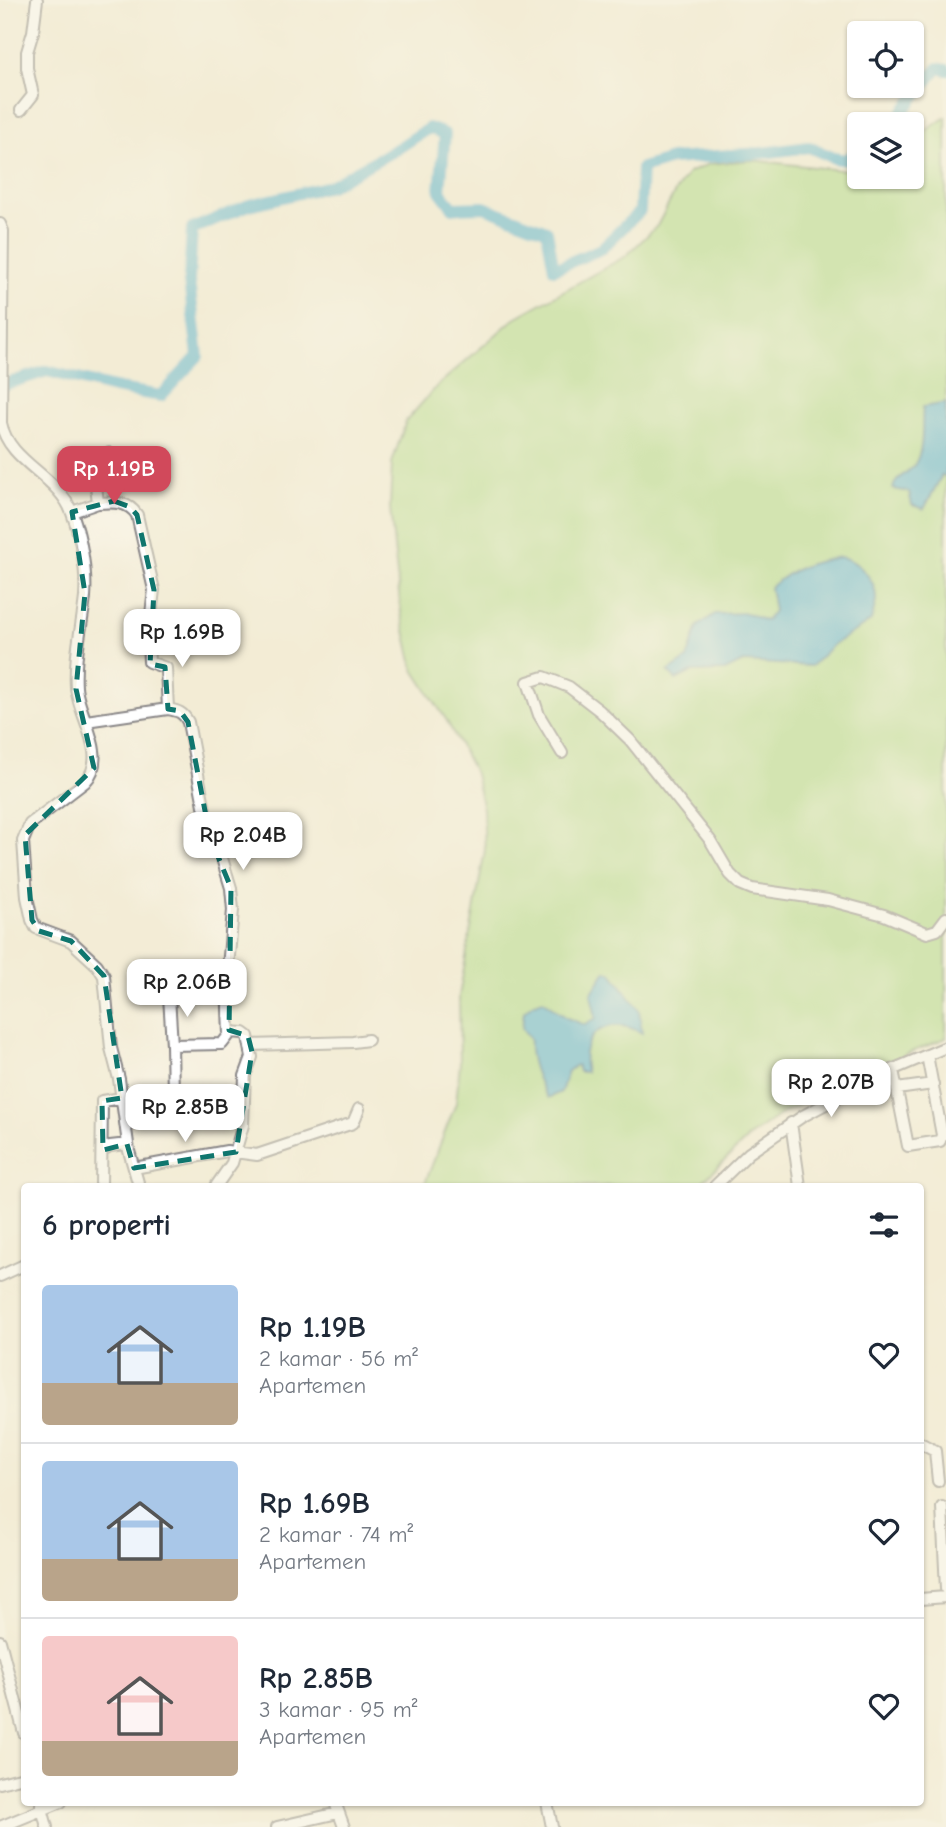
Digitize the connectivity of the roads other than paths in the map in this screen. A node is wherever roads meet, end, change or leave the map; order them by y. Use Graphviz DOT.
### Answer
graph roads {
  1 [pos="37,0"];
  2 [pos="21,110"];
  3 [pos="0,224"];
  4 [pos="0,320"];
  5 [pos="0,364"];
  6 [pos="1,373"];
  7 [pos="1,392"];
  8 [pos="109,453"];
  9 [pos="98,503"];
  10 [pos="72,512"];
  11 [pos="168,709"];
  12 [pos="86,721"];
  13 [pos="562,753"];
  14 [pos="946,918"];
  15 [pos="169,996"];
  16 [pos="230,1032"];
  17 [pos="368,1040"];
  18 [pos="173,1045"];
  19 [pos="251,1045"];
  20 [pos="945,1050"];
  21 [pos="927,1055"];
  22 [pos="893,1070"];
  23 [pos="933,1084"];
  24 [pos="897,1088"];
  25 [pos="173,1094"];
  26 [pos="123,1101"];
  27 [pos="359,1108"];
  28 [pos="182,1122"];
  29 [pos="791,1123"];
  30 [pos="128,1144"];
  31 [pos="103,1150"];
  32 [pos="236,1152"];
  33 [pos="134,1168"];
  34 [pos="102,1183"];
  35 [pos="138,1183"];
  36 [pos="218,1183"];
  37 [pos="718,1183"];
  38 [pos="800,1183"];
  39 [pos="21,1266"];
  40 [pos="0,1276"];
  41 [pos="924,1445"];
  42 [pos="938,1481"];
  43 [pos="942,1507"];
  44 [pos="946,1590"];
  45 [pos="946,1597"];
  46 [pos="924,1599"];
  47 [pos="0,1641"];
  48 [pos="21,1722"];
  49 [pos="21,1778"];
  50 [pos="0,1783"];
  51 [pos="41,1806"];
  52 [pos="548,1806"];
  53 [pos="337,1808"];
  54 [pos="19,1823"];
  55 [pos="1,1827"];
  56 [pos="47,1827"];
  57 [pos="277,1827"];
  58 [pos="344,1827"];
  59 [pos="552,1827"];
  1 -- 2 [label="street"];
  3 -- 4 [label="street"];
  4 -- 5 [label="street"];
  5 -- 6 [label="street"];
  6 -- 7 [label="street"];
  7 -- 10 [label="street"];
  8 -- 9 [label="street"];
  9 -- 10 [label="street"];
  9 -- 11 [label="street"];
  10 -- 12 [label="street"];
  11 -- 12 [label="street"];
  11 -- 16 [label="street"];
  12 -- 26 [label="street"];
  13 -- 14 [label="street"];
  15 -- 18 [label="street"];
  16 -- 18 [label="street"];
  16 -- 19 [label="street"];
  17 -- 19 [label="street"];
  18 -- 25 [label="street"];
  19 -- 32 [label="street"];
  20 -- 21 [label="street"];
  21 -- 22 [label="street"];
  21 -- 23 [label="street"];
  22 -- 24 [label="street"];
  22 -- 29 [label="street"];
  23 -- 24 [label="street"];
  23 -- 24 [label="street"];
  25 -- 26 [label="street"];
  25 -- 28 [label="street"];
  26 -- 30 [label="street"];
  26 -- 31 [label="street"];
  27 -- 32 [label="street"];
  29 -- 37 [label="street"];
  29 -- 38 [label="street"];
  30 -- 31 [label="street"];
  30 -- 33 [label="street"];
  31 -- 34 [label="street"];
  32 -- 33 [label="street"];
  32 -- 36 [label="street"];
  33 -- 35 [label="street"];
  39 -- 40 [label="street"];
  41 -- 42 [label="street"];
  43 -- 44 [label="street"];
  45 -- 46 [label="street"];
  47 -- 48 [label="street"];
  49 -- 50 [label="street"];
  51 -- 54 [label="street"];
  51 -- 56 [label="street"];
  52 -- 59 [label="street"];
  53 -- 57 [label="street"];
  53 -- 58 [label="street"];
  54 -- 55 [label="street"];
}
